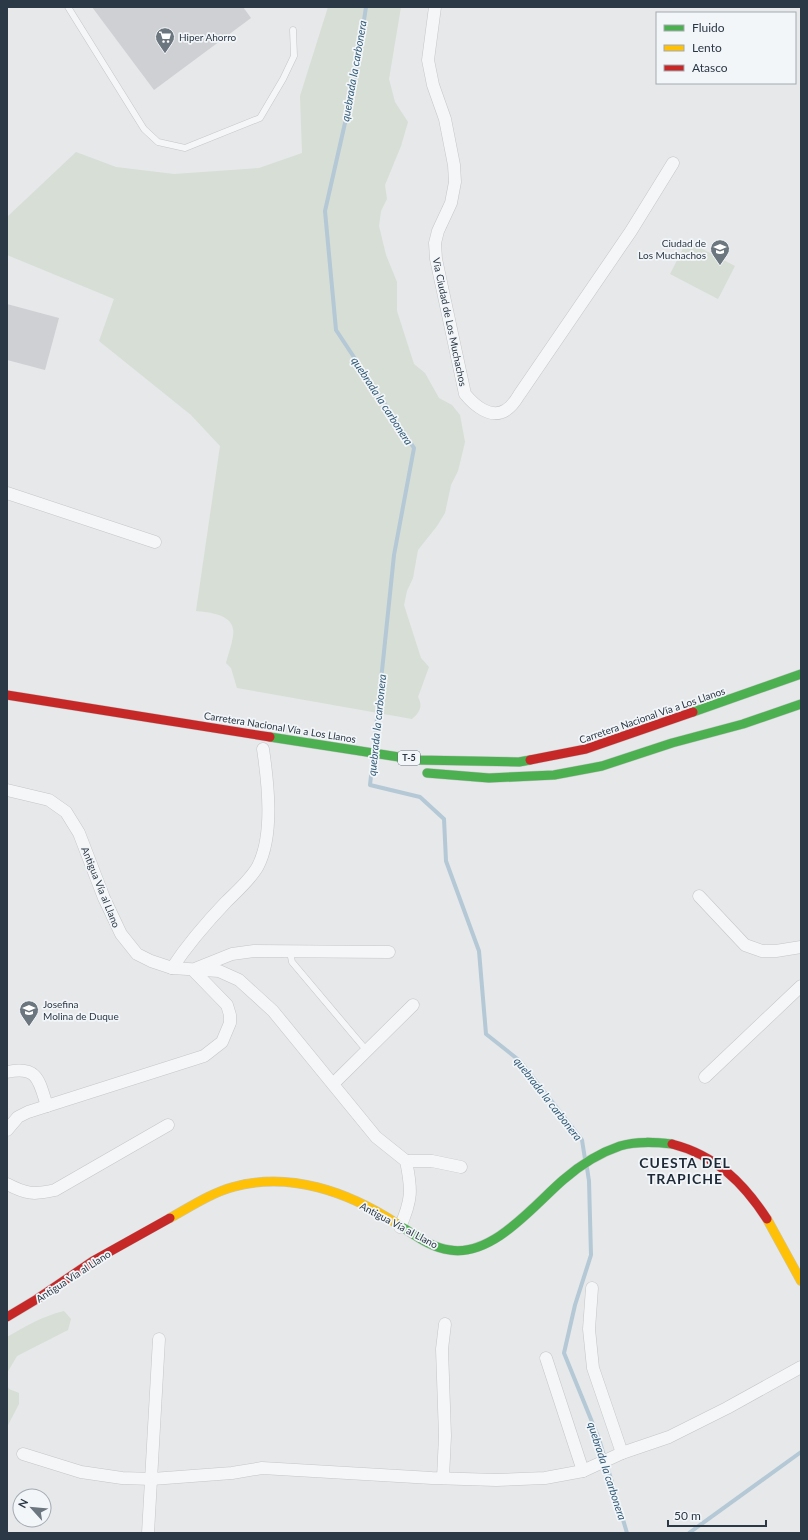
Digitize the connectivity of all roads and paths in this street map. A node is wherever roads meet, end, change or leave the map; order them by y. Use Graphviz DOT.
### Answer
graph roads {
  1 [pos="68,7"];
  2 [pos="435,7"];
  3 [pos="293,30"];
  4 [pos="673,163"];
  5 [pos="7,493"];
  6 [pos="155,542"];
  7 [pos="801,674"];
  8 [pos="7,695"];
  9 [pos="801,704"];
  10 [pos="263,749"];
  11 [pos="416,771"];
  12 [pos="7,790"];
  13 [pos="699,896"];
  14 [pos="801,947"];
  15 [pos="290,952"];
  16 [pos="389,952"];
  17 [pos="172,968"];
  18 [pos="193,970"];
  19 [pos="801,986"];
  20 [pos="413,1005"];
  21 [pos="367,1051"];
  22 [pos="7,1072"];
  23 [pos="705,1077"];
  24 [pos="334,1084"];
  25 [pos="47,1106"];
  26 [pos="168,1124"];
  27 [pos="7,1130"];
  28 [pos="406,1161"];
  29 [pos="461,1167"];
  30 [pos="7,1184"];
  31 [pos="400,1227"];
  32 [pos="801,1281"];
  33 [pos="592,1288"];
  34 [pos="7,1317"];
  35 [pos="445,1324"];
  36 [pos="159,1339"];
  37 [pos="546,1358"];
  38 [pos="801,1367"];
  39 [pos="622,1453"];
  40 [pos="23,1454"];
  41 [pos="583,1471"];
  42 [pos="443,1478"];
  43 [pos="152,1479"];
  44 [pos="148,1533"];
  1 -- 3 [label="lane"];
  2 -- 4 [label="street, Via Ciudad de Los Muchachos"];
  5 -- 6 [label="street"];
  7 -- 8 [label="main road, Carretera Nacional Vía a Los Llanos / T-5"];
  9 -- 11 [label="main road, T-5"];
  10 -- 17 [label="street"];
  12 -- 17 [label="street, Antigua Vía al Llano"];
  13 -- 14 [label="street"];
  15 -- 16 [label="street"];
  15 -- 18 [label="street"];
  15 -- 21 [label="lane"];
  17 -- 18 [label="street, Antigua Vía al Llano"];
  18 -- 24 [label="street, Antigua Vía al Llano"];
  18 -- 25 [label="street"];
  19 -- 23 [label="street"];
  20 -- 21 [label="street"];
  21 -- 24 [label="street"];
  22 -- 25 [label="street"];
  24 -- 28 [label="street, Antigua Vía al Llano"];
  25 -- 27 [label="street"];
  26 -- 30 [label="street"];
  28 -- 29 [label="street"];
  28 -- 31 [label="street"];
  31 -- 32 [label="main road, Antigua Vía al Llano"];
  31 -- 34 [label="main road, Antigua Vía al Llano"];
  33 -- 39 [label="street"];
  35 -- 42 [label="street"];
  36 -- 43 [label="street"];
  37 -- 41 [label="street"];
  38 -- 39 [label="street"];
  39 -- 41 [label="street"];
  40 -- 43 [label="street"];
  41 -- 42 [label="street"];
  42 -- 43 [label="street"];
  43 -- 44 [label="street"];
}
